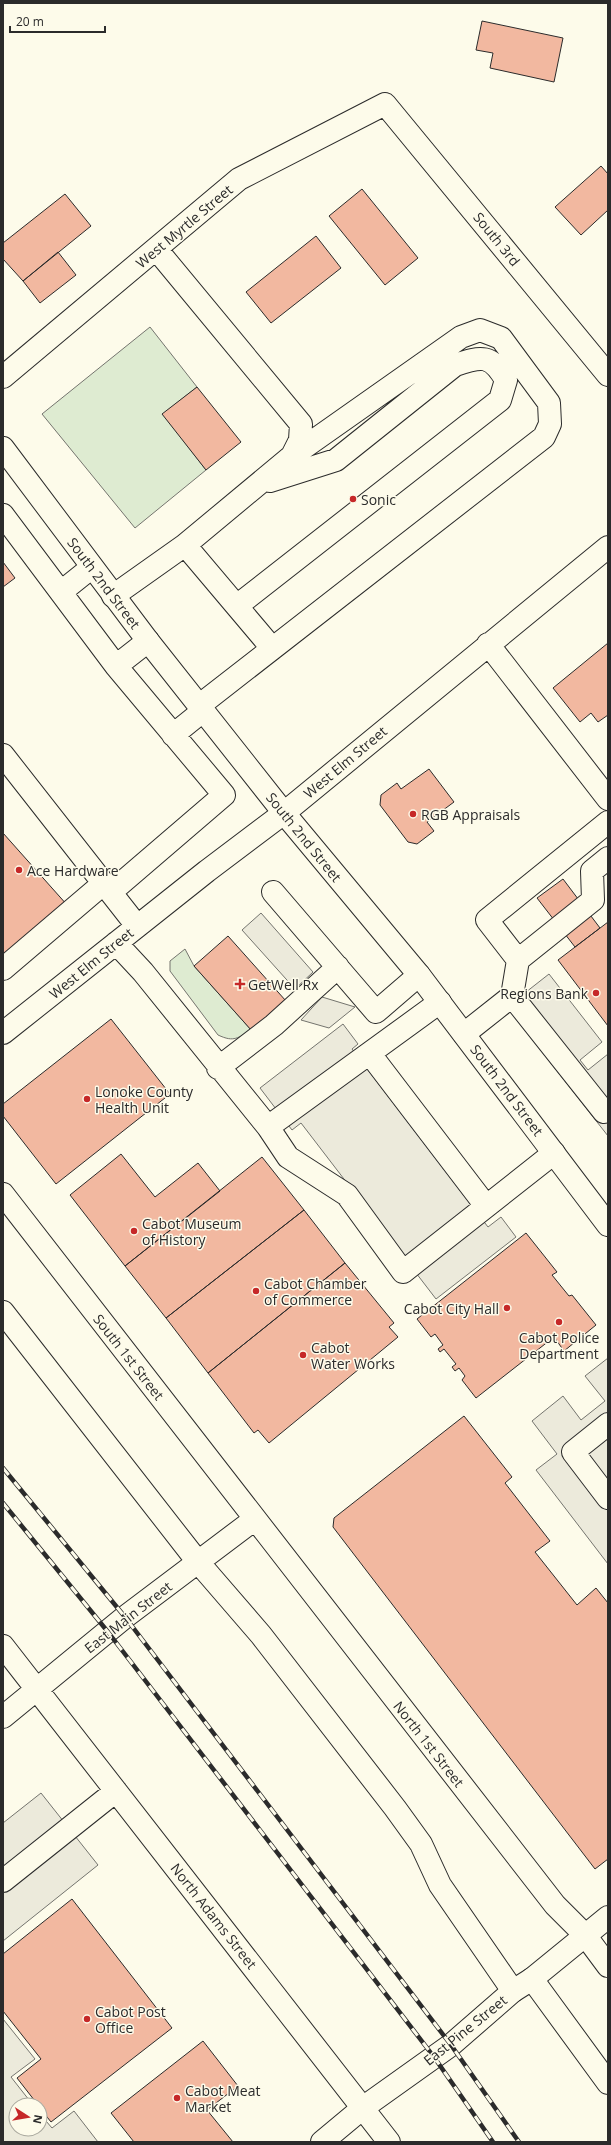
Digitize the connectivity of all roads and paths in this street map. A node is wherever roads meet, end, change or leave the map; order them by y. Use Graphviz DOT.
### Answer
graph roads {
  1 [pos="385,104"];
  2 [pos="157,250"];
  3 [pos="608,375"];
  4 [pos="3,377"];
  5 [pos="3,448"];
  6 [pos="292,456"];
  7 [pos="259,484"];
  8 [pos="3,515"];
  9 [pos="185,544"];
  10 [pos="608,546"];
  11 [pos="91,568"];
  12 [pos="61,592"];
  13 [pos="113,596"];
  14 [pos="238,605"];
  15 [pos="148,641"];
  16 [pos="488,644"];
  17 [pos="272,648"];
  18 [pos="116,666"];
  19 [pos="202,708"];
  20 [pos="173,735"];
  21 [pos="3,755"];
  22 [pos="608,798"];
  23 [pos="284,814"];
  24 [pos="608,822"];
  25 [pos="608,858"];
  26 [pos="107,887"];
  27 [pos="273,892"];
  28 [pos="601,902"];
  29 [pos="138,926"];
  30 [pos="116,943"];
  31 [pos="518,960"];
  32 [pos="338,967"];
  33 [pos="3,969"];
  34 [pos="419,975"];
  35 [pos="512,996"];
  36 [pos="440,1002"];
  37 [pos="3,1033"];
  38 [pos="464,1034"];
  39 [pos="370,1054"];
  40 [pos="218,1068"];
  41 [pos="608,1109"];
  42 [pos="268,1127"];
  43 [pos="554,1153"];
  44 [pos="3,1194"];
  45 [pos="486,1206"];
  46 [pos="608,1225"];
  47 [pos="3,1312"];
  48 [pos="608,1424"];
  49 [pos="608,1498"];
  50 [pos="254,1519"];
  51 [pos="198,1562"];
  52 [pos="3,1646"];
  53 [pos="37,1690"];
  54 [pos="3,1717"];
  55 [pos="116,1791"];
  56 [pos="3,1881"];
  57 [pos="608,1917"];
  58 [pos="585,1935"];
  59 [pos="608,1966"];
  60 [pos="532,1979"];
  61 [pos="513,1991"];
  62 [pos="608,2083"];
  63 [pos="364,2108"];
  64 [pos="322,2142"];
  65 [pos="389,2142"];
  1 -- 2 [label="street, West Myrtle Street"];
  1 -- 3 [label="street, South 3rd"];
  2 -- 4 [label="street, West Myrtle Street"];
  2 -- 6 [label="street"];
  5 -- 11 [label="street, South 2nd Street"];
  6 -- 7 [label="street"];
  6 -- 17 [label="street"];
  7 -- 9 [label="street"];
  7 -- 14 [label="street"];
  8 -- 12 [label="street"];
  9 -- 13 [label="street"];
  9 -- 14 [label="street"];
  10 -- 16 [label="street, West Elm Street"];
  11 -- 12 [label="street"];
  11 -- 13 [label="street, South 2nd Street"];
  12 -- 18 [label="street"];
  13 -- 15 [label="street, South 2nd Street"];
  14 -- 17 [label="street"];
  15 -- 18 [label="street"];
  15 -- 19 [label="street, South 2nd Street"];
  16 -- 22 [label="street"];
  16 -- 23 [label="street, West Elm Street"];
  17 -- 19 [label="street"];
  18 -- 20 [label="street"];
  19 -- 20 [label="street"];
  19 -- 23 [label="street, South 2nd Street"];
  20 -- 26 [label="street"];
  21 -- 26 [label="street"];
  23 -- 29 [label="street, West Elm Street"];
  23 -- 34 [label="street, South 2nd Street"];
  24 -- 31 [label="street"];
  25 -- 28 [label="street"];
  26 -- 29 [label="street"];
  26 -- 33 [label="street"];
  27 -- 32 [label="street"];
  28 -- 31 [label="street"];
  29 -- 30 [label="street, West Elm Street"];
  30 -- 37 [label="street, West Elm Street"];
  30 -- 40 [label="street"];
  31 -- 35 [label="street"];
  32 -- 34 [label="street"];
  32 -- 40 [label="street"];
  34 -- 36 [label="street, South 2nd Street"];
  35 -- 38 [label="street"];
  35 -- 41 [label="street"];
  36 -- 38 [label="street, South 2nd Street"];
  36 -- 39 [label="street"];
  38 -- 43 [label="street, South 2nd Street"];
  39 -- 42 [label="street"];
  39 -- 45 [label="street"];
  40 -- 42 [label="street"];
  42 -- 45 [label="street"];
  43 -- 45 [label="street"];
  43 -- 46 [label="street, South 2nd Street"];
  44 -- 50 [label="street, South 1st Street"];
  47 -- 51 [label="street"];
  48 -- 49 [label="street"];
  50 -- 51 [label="street, East Main Street"];
  50 -- 58 [label="street, North 1st Street"];
  51 -- 53 [label="street, East Main Street"];
  51 -- 61 [label="street"];
  52 -- 53 [label="street, North Adams Street"];
  53 -- 54 [label="street, East Main Street"];
  53 -- 55 [label="street, North Adams Street"];
  55 -- 56 [label="street"];
  55 -- 63 [label="street, North Adams Street"];
  57 -- 58 [label="street, East Pine Street"];
  58 -- 59 [label="street, North 1st Street"];
  58 -- 60 [label="street, East Pine Street"];
  60 -- 61 [label="street, East Pine Street"];
  60 -- 62 [label="street"];
  61 -- 63 [label="street, East Pine Street"];
  63 -- 64 [label="street, East Pine Street"];
  63 -- 65 [label="street, North Adams Street"];
}
